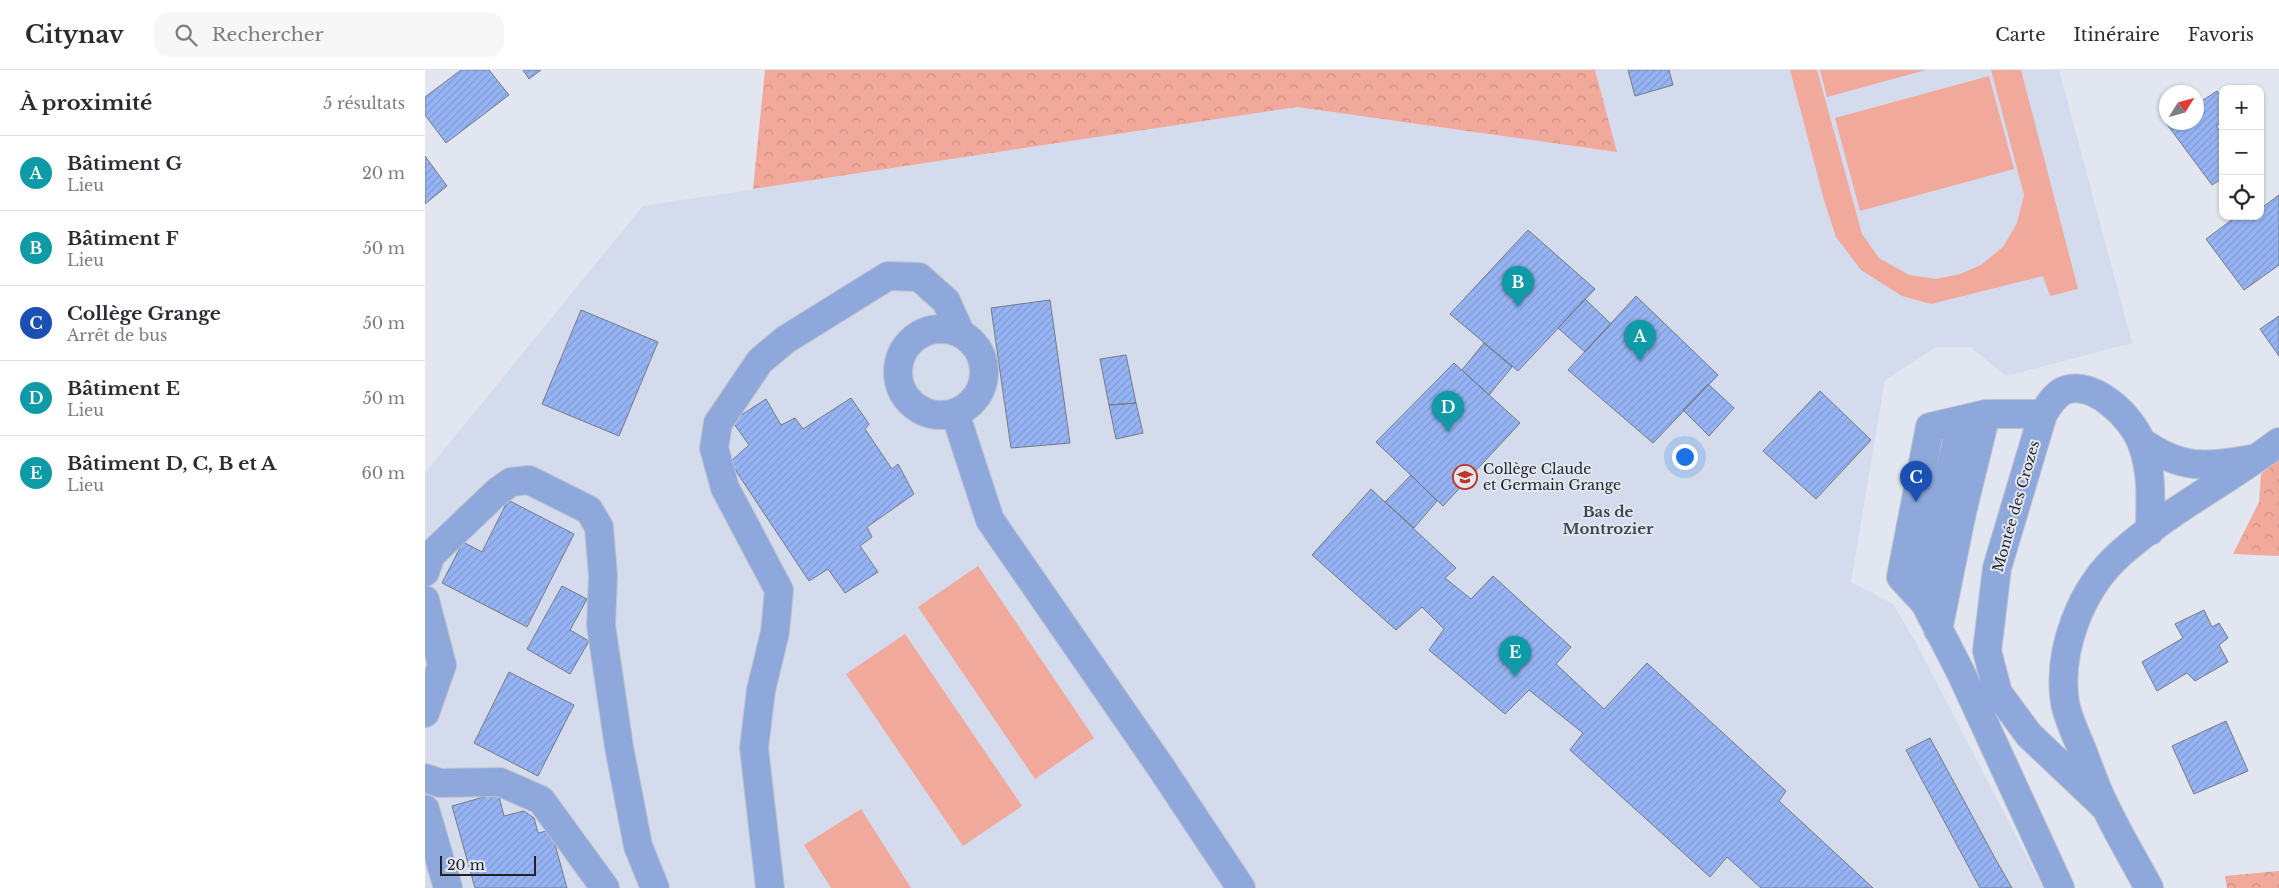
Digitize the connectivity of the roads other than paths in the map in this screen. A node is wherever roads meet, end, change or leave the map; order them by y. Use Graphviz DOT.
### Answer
graph roads {
  1 [pos="960,332"];
  2 [pos="955,413"];
  3 [pos="2043,414"];
  4 [pos="1974,417"];
  5 [pos="2142,442"];
  6 [pos="2269,450"];
  7 [pos="2149,531"];
  8 [pos="425,572"];
  9 [pos="425,600"];
  10 [pos="1938,630"];
  11 [pos="425,712"];
  12 [pos="425,778"];
  13 [pos="2105,807"];
  14 [pos="425,809"];
  15 [pos="448,888"];
  16 [pos="605,888"];
  17 [pos="655,888"];
  18 [pos="770,888"];
  19 [pos="1241,888"];
  20 [pos="2060,888"];
  21 [pos="2149,888"];
  1 -- 2 [label="street"];
  1 -- 2 [label="street"];
  1 -- 18 [label="street"];
  2 -- 19 [label="street"];
  3 -- 4 [label="street"];
  3 -- 5 [label="street, Montée des Crozes"];
  3 -- 13 [label="street, Montée des Crozes"];
  4 -- 10 [label="street"];
  4 -- 10 [label="street"];
  5 -- 6 [label="street, Montée des Crozes"];
  5 -- 7 [label="street, Montée des Crozes"];
  6 -- 7 [label="street, Montée des Crozes"];
  7 -- 13 [label="street, Montée des Crozes"];
  8 -- 17 [label="street"];
  9 -- 11 [label="street"];
  10 -- 20 [label="street"];
  12 -- 16 [label="street"];
  13 -- 21 [label="street, Montée des Crozes"];
  14 -- 15 [label="street"];
}
